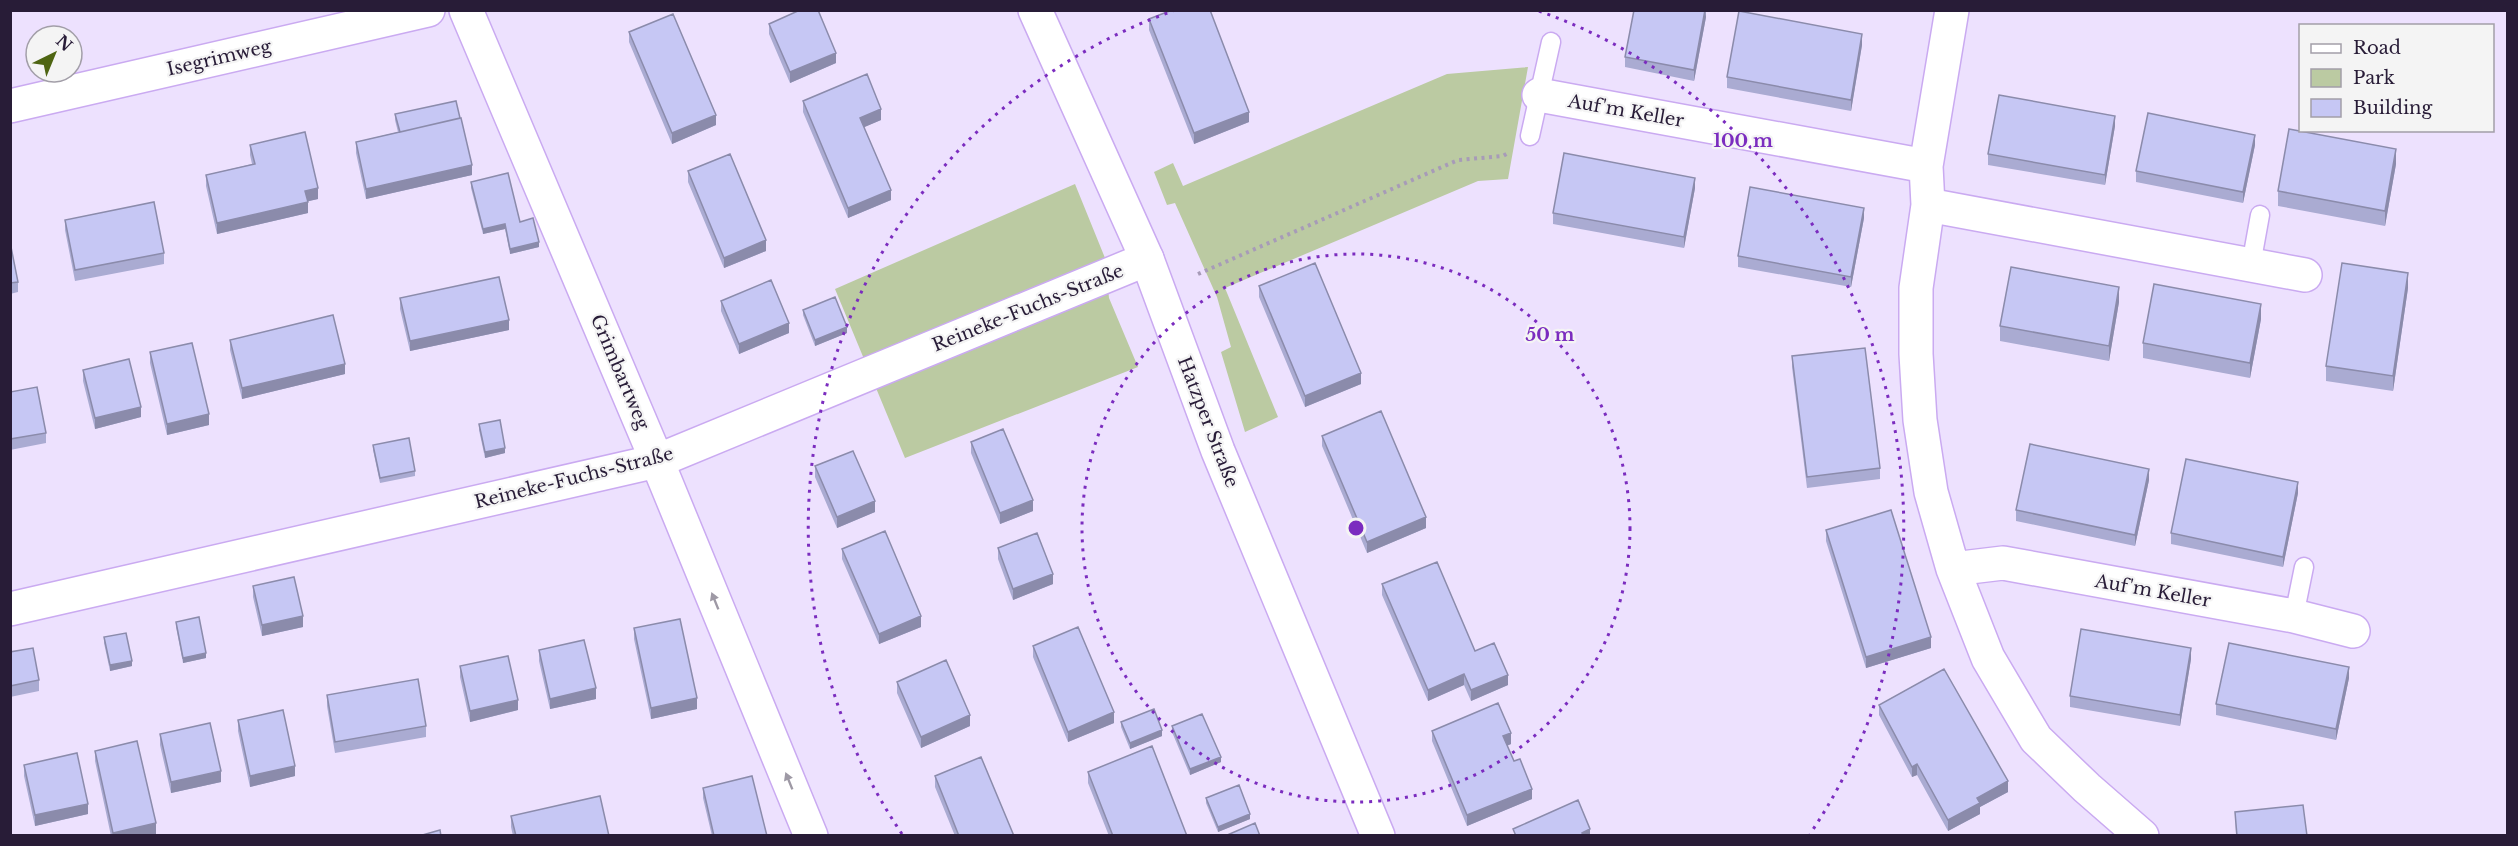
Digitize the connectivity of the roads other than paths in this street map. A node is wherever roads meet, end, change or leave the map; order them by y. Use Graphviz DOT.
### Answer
graph roads {
  1 [pos="428,10"];
  2 [pos="466,10"];
  3 [pos="1035,10"];
  4 [pos="1952,10"];
  5 [pos="1551,42"];
  6 [pos="1539,95"];
  7 [pos="10,106"];
  8 [pos="1530,136"];
  9 [pos="1926,166"];
  10 [pos="1928,205"];
  11 [pos="2260,215"];
  12 [pos="1147,259"];
  13 [pos="2251,265"];
  14 [pos="2305,275"];
  15 [pos="657,461"];
  16 [pos="2304,567"];
  17 [pos="1953,569"];
  18 [pos="10,609"];
  19 [pos="2294,616"];
  20 [pos="2353,631"];
  21 [pos="811,836"];
  22 [pos="1378,836"];
  23 [pos="2142,836"];
  1 -- 7 [label="street, Isegrimweg"];
  2 -- 15 [label="street, Grimbartweg"];
  3 -- 12 [label="street, Hatzper Straße"];
  4 -- 9 [label="street"];
  5 -- 6 [label="lane"];
  6 -- 8 [label="lane"];
  6 -- 9 [label="street, Auf'm Keller"];
  9 -- 10 [label="street"];
  10 -- 13 [label="street"];
  10 -- 17 [label="street"];
  11 -- 13 [label="lane"];
  12 -- 15 [label="street, Reineke-Fuchs-Straße"];
  12 -- 22 [label="street, Hatzper Straße"];
  13 -- 14 [label="street"];
  15 -- 18 [label="street, Reineke-Fuchs-Straße"];
  21 -- 15 [label="street, Grimbartweg, one-way"];
  16 -- 19 [label="lane"];
  17 -- 19 [label="street, Auf'm Keller"];
  17 -- 23 [label="street"];
  19 -- 20 [label="street, Auf'm Keller"];
}
